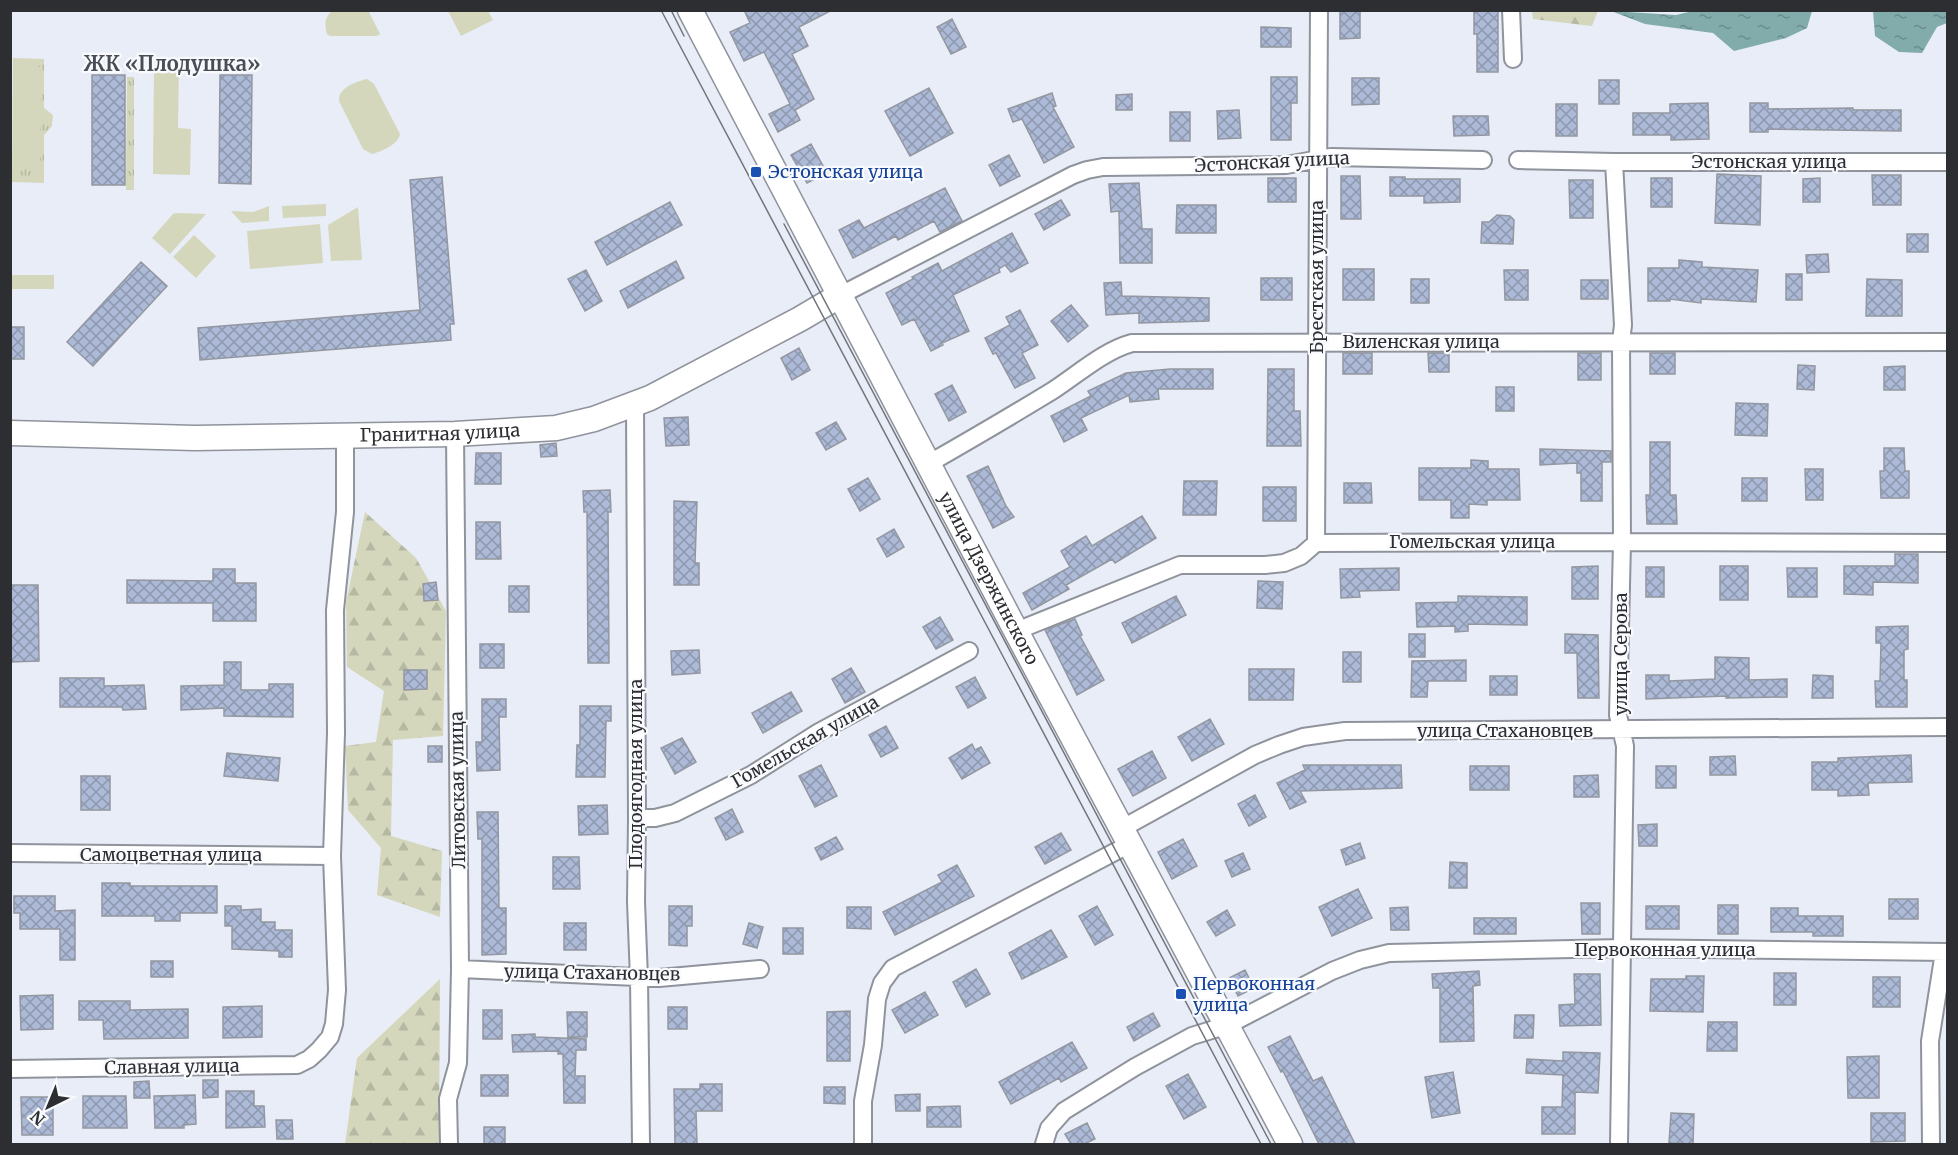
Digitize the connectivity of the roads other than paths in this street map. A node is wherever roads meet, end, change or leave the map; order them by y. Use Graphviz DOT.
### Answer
graph roads {
  1 [pos="1319,10"];
  2 [pos="1511,10"];
  3 [pos="698,13"];
  4 [pos="1513,59"];
  5 [pos="1317,159"];
  6 [pos="1483,160"];
  7 [pos="1518,160"];
  8 [pos="1614,162"];
  9 [pos="1947,162"];
  10 [pos="839,296"];
  11 [pos="1317,342"];
  12 [pos="1621,342"];
  13 [pos="1947,342"];
  14 [pos="635,404"];
  15 [pos="10,433"];
  16 [pos="455,434"];
  17 [pos="345,436"];
  18 [pos="928,464"];
  19 [pos="1622,542"];
  20 [pos="1316,543"];
  21 [pos="1947,543"];
  22 [pos="1016,631"];
  23 [pos="969,651"];
  24 [pos="1947,727"];
  25 [pos="1622,731"];
  26 [pos="637,818"];
  27 [pos="1125,836"];
  28 [pos="10,854"];
  29 [pos="332,856"];
  30 [pos="1622,948"];
  31 [pos="1946,952"];
  32 [pos="460,969"];
  33 [pos="760,969"];
  34 [pos="639,978"];
  35 [pos="1228,1025"];
  36 [pos="10,1069"];
  37 [pos="449,1144"];
  38 [pos="641,1144"];
  39 [pos="863,1144"];
  40 [pos="1044,1144"];
  41 [pos="1290,1144"];
  42 [pos="1619,1144"];
  43 [pos="1931,1144"];
  1 -- 5 [label="street, Брестская улица"];
  2 -- 4 [label="street"];
  3 -- 10 [label="main road, улица Дзержинского"];
  5 -- 6 [label="street, Эстонская улица"];
  5 -- 10 [label="street, Эстонская улица"];
  5 -- 11 [label="street, Брестская улица"];
  7 -- 8 [label="street, Эстонская улица"];
  8 -- 9 [label="street, Эстонская улица"];
  8 -- 12 [label="street, улица Серова"];
  10 -- 14 [label="main road, Гранитная улица"];
  10 -- 18 [label="main road, улица Дзержинского"];
  11 -- 12 [label="street, Виленская улица"];
  11 -- 18 [label="street, Виленская улица"];
  11 -- 20 [label="street, Брестская улица"];
  12 -- 13 [label="street, Виленская улица"];
  12 -- 19 [label="street, улица Серова"];
  14 -- 16 [label="main road, Гранитная улица"];
  14 -- 26 [label="street, Плодоягодная улица"];
  15 -- 17 [label="main road, Гранитная улица"];
  16 -- 17 [label="main road, Гранитная улица"];
  16 -- 32 [label="street, Литовская улица"];
  17 -- 29 [label="street"];
  18 -- 22 [label="main road, улица Дзержинского"];
  19 -- 20 [label="street, Гомельская улица"];
  19 -- 21 [label="street, Гомельская улица"];
  19 -- 25 [label="street, улица Серова"];
  20 -- 22 [label="street"];
  22 -- 27 [label="main road, улица Дзержинского"];
  23 -- 26 [label="street, Гомельская улица"];
  24 -- 25 [label="street, улица Стахановцев"];
  25 -- 27 [label="street, улица Стахановцев"];
  25 -- 30 [label="street, улица Серова"];
  26 -- 34 [label="street, Плодоягодная улица"];
  27 -- 35 [label="main road, улица Дзержинского"];
  27 -- 39 [label="street, улица Стахановцев"];
  28 -- 29 [label="street, Самоцветная улица"];
  29 -- 36 [label="street, Славная улица"];
  30 -- 31 [label="street, Первоконная улица"];
  30 -- 35 [label="street, Первоконная улица"];
  30 -- 42 [label="street, улица Серова"];
  31 -- 43 [label="street"];
  32 -- 34 [label="street, улица Стахановцев"];
  32 -- 37 [label="street, Литовская улица"];
  33 -- 34 [label="street, улица Стахановцев"];
  34 -- 38 [label="street, Плодоягодная улица"];
  35 -- 40 [label="street, Первоконная улица"];
  35 -- 41 [label="main road, улица Дзержинского"];
}
